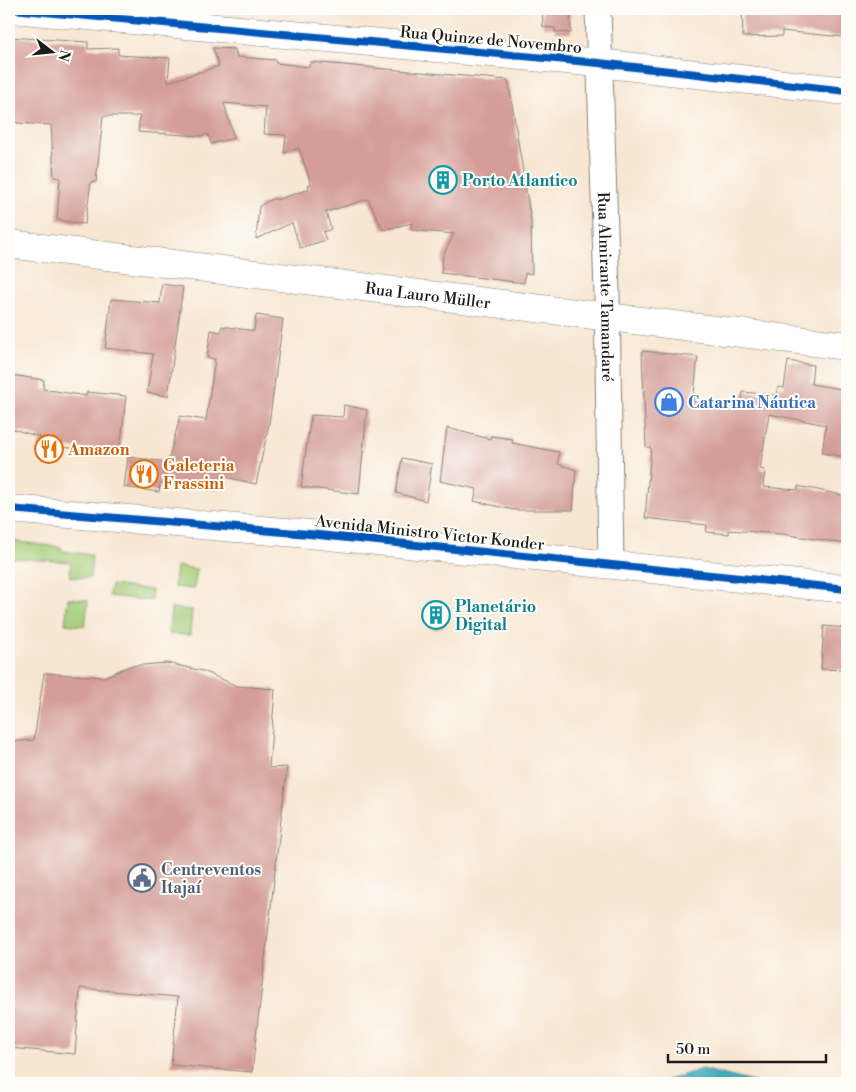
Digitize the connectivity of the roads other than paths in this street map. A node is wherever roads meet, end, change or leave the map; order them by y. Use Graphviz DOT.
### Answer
graph roads {
  1 [pos="12,9"];
  2 [pos="598,9"];
  3 [pos="599,63"];
  4 [pos="847,91"];
  5 [pos="9,244"];
  6 [pos="607,316"];
  7 [pos="847,346"];
  8 [pos="9,509"];
  9 [pos="611,565"];
  10 [pos="847,589"];
  1 -- 3 [label="main road, Rua Quinze de Novembro"];
  2 -- 3 [label="street, Rua Almirante Tamandaré"];
  3 -- 4 [label="main road, Rua Quinze de Novembro"];
  3 -- 6 [label="street, Rua Almirante Tamandaré"];
  5 -- 6 [label="main road, Rua Lauro Müller"];
  6 -- 7 [label="main road, Rua Lauro Müller"];
  6 -- 9 [label="street, Rua Almirante Tamandaré"];
  8 -- 9 [label="main road, Avenida Ministro Victor Konder"];
  9 -- 10 [label="main road, Avenida Ministro Victor Konder"];
}
